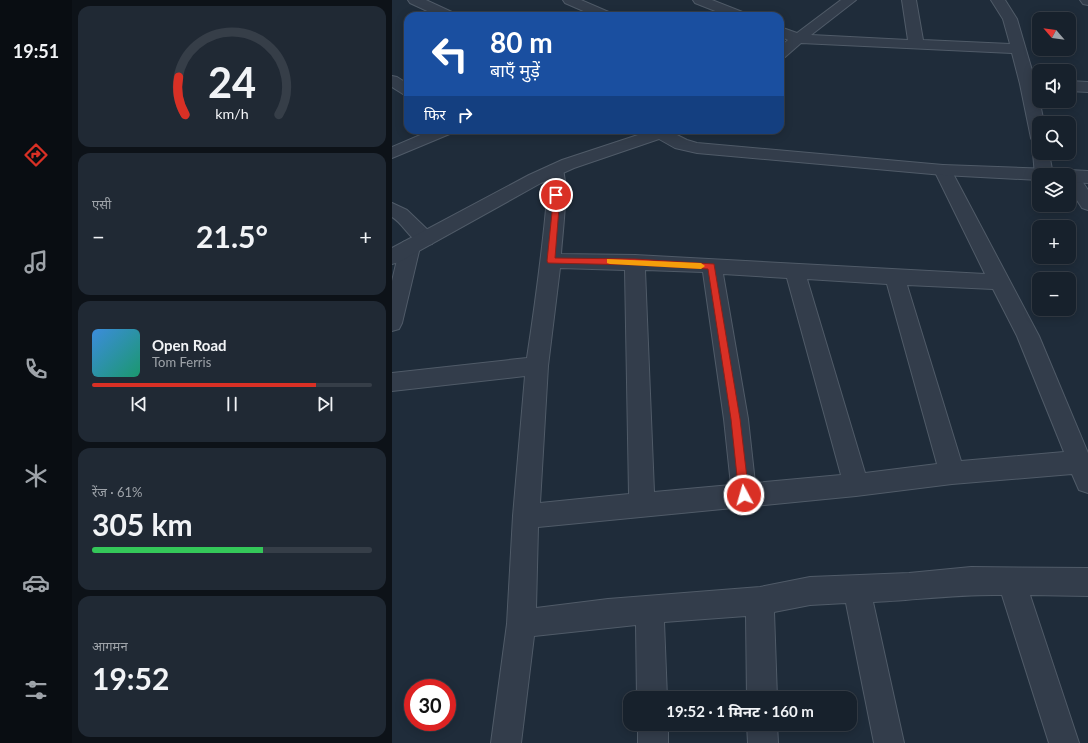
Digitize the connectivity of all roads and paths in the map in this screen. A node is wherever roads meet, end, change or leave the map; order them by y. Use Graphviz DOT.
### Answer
graph roads {
  1 [pos="415,0"];
  2 [pos="570,0"];
  3 [pos="700,0"];
  4 [pos="849,0"];
  5 [pos="909,0"];
  6 [pos="998,0"];
  7 [pos="721,9"];
  8 [pos="440,12"];
  9 [pos="597,12"];
  10 [pos="716,12"];
  11 [pos="729,12"];
  12 [pos="784,33"];
  13 [pos="798,39"];
  14 [pos="916,44"];
  15 [pos="1017,49"];
  16 [pos="784,51"];
  17 [pos="392,80"];
  18 [pos="1032,82"];
  19 [pos="1076,86"];
  20 [pos="1088,87"];
  21 [pos="404,88"];
  22 [pos="437,134"];
  23 [pos="652,134"];
  24 [pos="665,134"];
  25 [pos="392,153"];
  26 [pos="556,170"];
  27 [pos="943,170"];
  28 [pos="1032,174"];
  29 [pos="1076,176"];
  30 [pos="1088,177"];
  31 [pos="1076,185"];
  32 [pos="1088,204"];
  33 [pos="392,209"];
  34 [pos="417,243"];
  35 [pos="392,256"];
  36 [pos="551,261"];
  37 [pos="635,262"];
  38 [pos="712,266"];
  39 [pos="795,271"];
  40 [pos="895,279"];
  41 [pos="999,282"];
  42 [pos="392,323"];
  43 [pos="537,366"];
  44 [pos="392,382"];
  45 [pos="1084,472"];
  46 [pos="952,473"];
  47 [pos="856,485"];
  48 [pos="744,495"];
  49 [pos="642,505"];
  50 [pos="526,516"];
  51 [pos="1012,582"];
  52 [pos="1088,582"];
  53 [pos="858,590"];
  54 [pos="760,601"];
  55 [pos="650,610"];
  56 [pos="521,624"];
  57 [pos="652,691"];
  58 [pos="762,691"];
  59 [pos="653,731"];
  60 [pos="762,731"];
  61 [pos="506,743"];
  62 [pos="653,743"];
  63 [pos="763,743"];
  64 [pos="889,743"];
  65 [pos="1064,743"];
  1 -- 8 [label="street"];
  2 -- 9 [label="street"];
  3 -- 7 [label="street"];
  4 -- 13 [label="street"];
  5 -- 14 [label="street"];
  6 -- 15 [label="street"];
  7 -- 10 [label="street"];
  7 -- 11 [label="street"];
  12 -- 13 [label="street"];
  13 -- 14 [label="street"];
  13 -- 16 [label="street"];
  14 -- 15 [label="street"];
  15 -- 18 [label="street"];
  17 -- 21 [label="street"];
  19 -- 20 [label="street"];
  22 -- 25 [label="street"];
  23 -- 26 [label="street"];
  24 -- 27 [label="street"];
  26 -- 34 [label="street"];
  26 -- 36 [label="street"];
  27 -- 28 [label="street"];
  27 -- 41 [label="street"];
  29 -- 30 [label="street"];
  31 -- 32 [label="street"];
  33 -- 34 [label="street"];
  34 -- 35 [label="street"];
  34 -- 42 [label="street"];
  36 -- 37 [label="street"];
  36 -- 43 [label="street"];
  37 -- 38 [label="street"];
  37 -- 49 [label="street"];
  38 -- 39 [label="street"];
  38 -- 48 [label="street"];
  39 -- 40 [label="street"];
  39 -- 47 [label="street"];
  40 -- 41 [label="street"];
  40 -- 46 [label="street"];
  41 -- 45 [label="street"];
  43 -- 44 [label="street"];
  43 -- 50 [label="street"];
  45 -- 46 [label="street"];
  46 -- 47 [label="street"];
  47 -- 48 [label="street"];
  48 -- 49 [label="street"];
  49 -- 50 [label="street"];
  50 -- 56 [label="street"];
  51 -- 52 [label="street"];
  51 -- 53 [label="street"];
  51 -- 65 [label="street"];
  53 -- 54 [label="street"];
  53 -- 64 [label="street"];
  54 -- 55 [label="street"];
  54 -- 58 [label="street"];
  55 -- 56 [label="street"];
  55 -- 57 [label="street"];
  56 -- 61 [label="street"];
  59 -- 62 [label="street"];
  60 -- 63 [label="street"];
}
